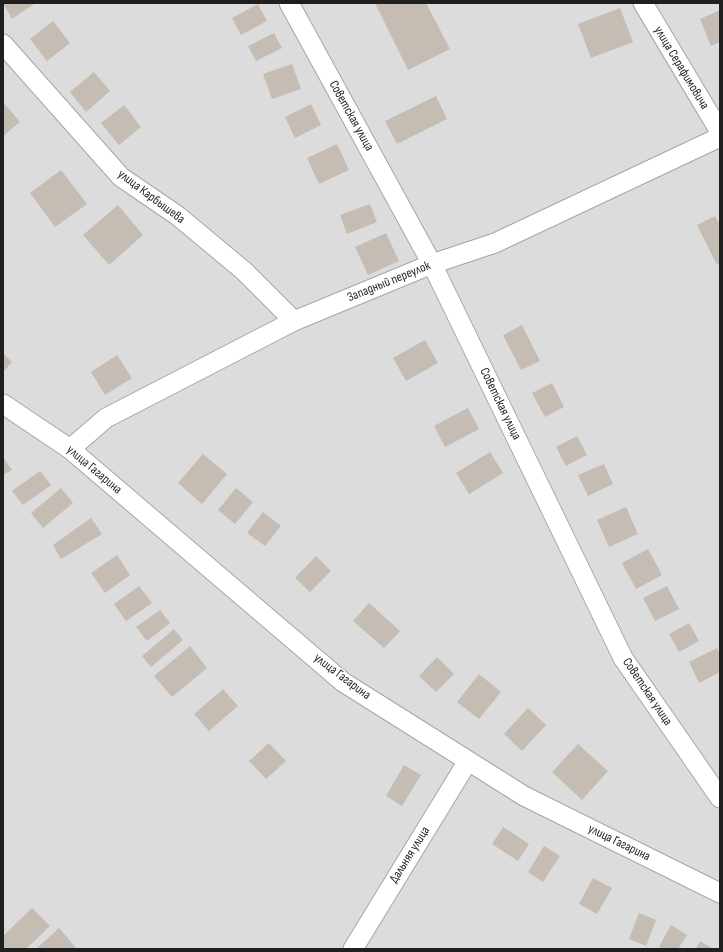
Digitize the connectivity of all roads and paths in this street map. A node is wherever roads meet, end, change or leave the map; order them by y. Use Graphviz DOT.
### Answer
graph roads {
  1 [pos="289,3"];
  2 [pos="643,3"];
  3 [pos="3,44"];
  4 [pos="720,132"];
  5 [pos="720,137"];
  6 [pos="432,264"];
  7 [pos="294,320"];
  8 [pos="3,404"];
  9 [pos="70,449"];
  10 [pos="468,761"];
  11 [pos="720,798"];
  12 [pos="720,893"];
  13 [pos="352,949"];
  1 -- 6 [label="street, Советская улица"];
  2 -- 4 [label="street, улица Серафимовича"];
  3 -- 7 [label="street, улица Карбышева"];
  5 -- 6 [label="street, Западный переулок"];
  6 -- 7 [label="street, Западный переулок"];
  6 -- 11 [label="street, Советская улица"];
  7 -- 9 [label="street, Западный переулок"];
  8 -- 9 [label="street, улица Гагарина"];
  9 -- 10 [label="street, улица Гагарина"];
  10 -- 12 [label="street, улица Гагарина"];
  10 -- 13 [label="street, Дальняя улица"];
}
